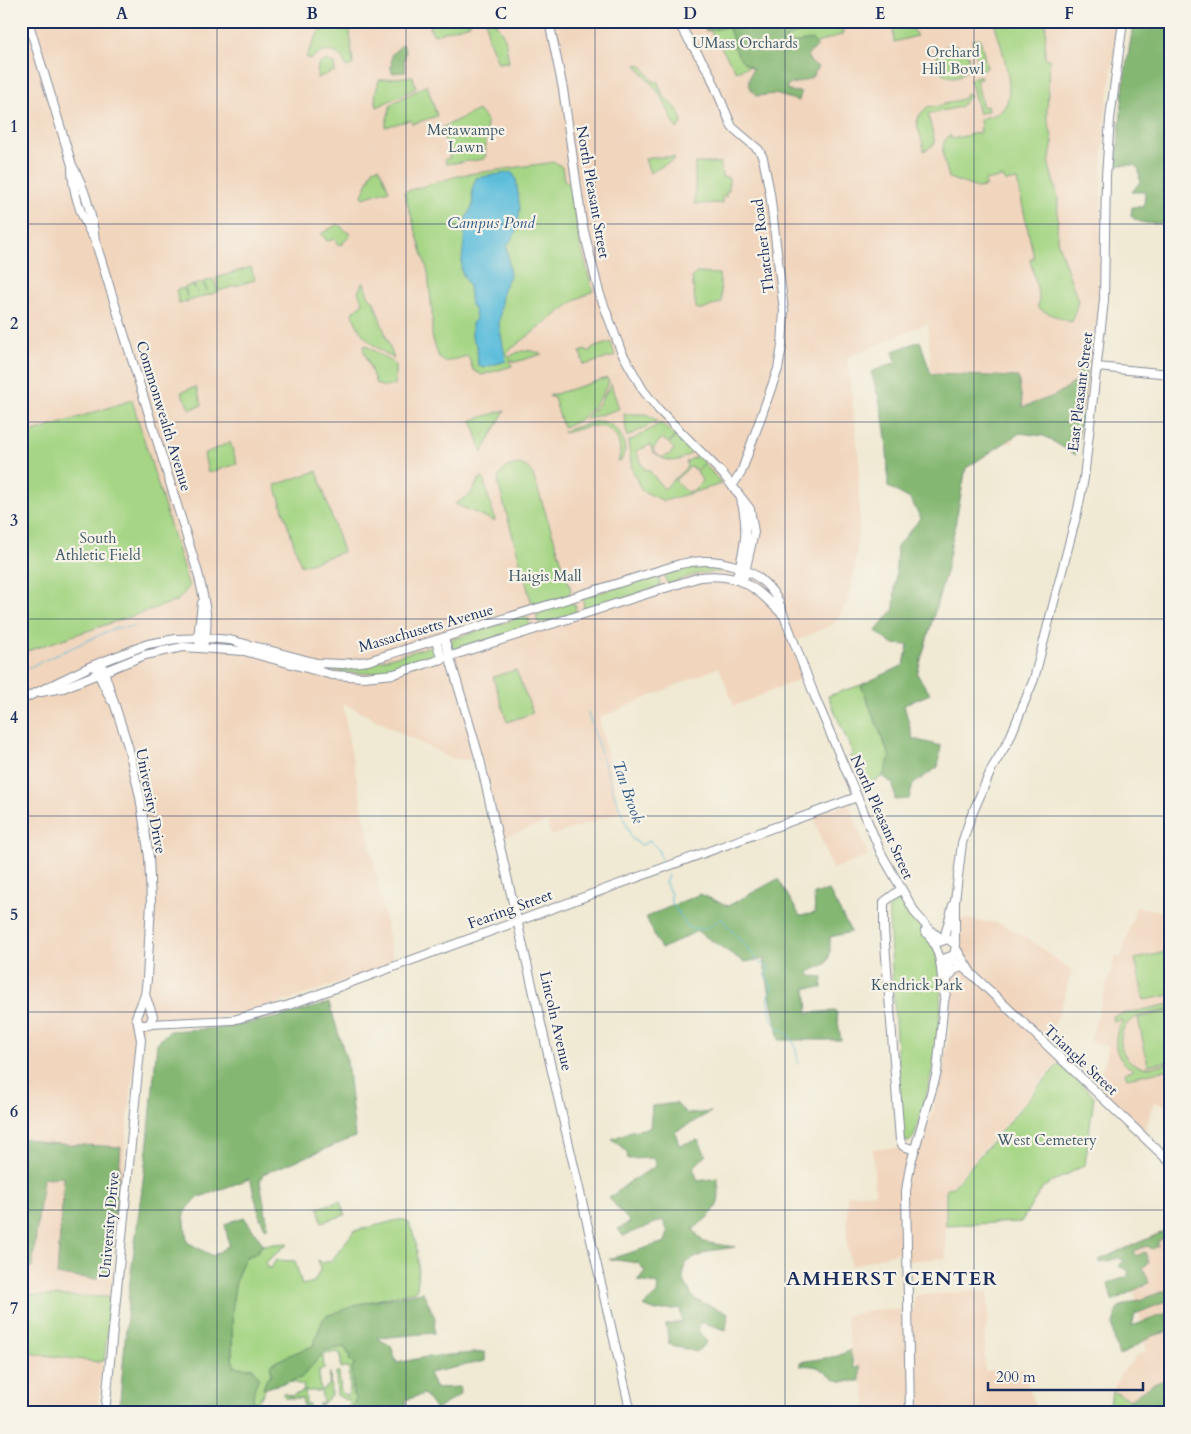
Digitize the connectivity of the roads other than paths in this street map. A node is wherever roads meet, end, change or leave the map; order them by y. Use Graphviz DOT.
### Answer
graph roads {
  1 [pos="28,21"];
  2 [pos="550,21"];
  3 [pos="677,21"];
  4 [pos="1123,21"];
  5 [pos="1097,367"];
  6 [pos="1170,374"];
  7 [pos="732,486"];
  8 [pos="743,569"];
  9 [pos="740,580"];
  10 [pos="203,601"];
  11 [pos="782,614"];
  12 [pos="198,638"];
  13 [pos="207,638"];
  14 [pos="440,640"];
  15 [pos="202,647"];
  16 [pos="446,659"];
  17 [pos="98,664"];
  18 [pos="101,672"];
  19 [pos="39,692"];
  20 [pos="21,700"];
  21 [pos="856,798"];
  22 [pos="900,890"];
  23 [pos="954,900"];
  24 [pos="916,914"];
  25 [pos="519,921"];
  26 [pos="944,939"];
  27 [pos="937,946"];
  28 [pos="956,947"];
  29 [pos="940,956"];
  30 [pos="950,958"];
  31 [pos="961,967"];
  32 [pos="974,976"];
  33 [pos="948,978"];
  34 [pos="145,994"];
  35 [pos="944,1001"];
  36 [pos="140,1011"];
  37 [pos="151,1013"];
  38 [pos="168,1022"];
  39 [pos="138,1024"];
  40 [pos="150,1025"];
  41 [pos="141,1040"];
  42 [pos="915,1150"];
  43 [pos="1170,1162"];
  44 [pos="105,1413"];
  45 [pos="631,1413"];
  46 [pos="910,1413"];
  1 -- 10 [label="main road, Commonwealth Avenue"];
  2 -- 7 [label="main road, North Pleasant Street"];
  3 -- 7 [label="main road, Thatcher Road"];
  4 -- 5 [label="main road, East Pleasant Street"];
  5 -- 6 [label="main road"];
  5 -- 23 [label="main road, East Pleasant Street"];
  7 -- 8 [label="main road, North Pleasant Street"];
  8 -- 9 [label="main road, North Pleasant Street"];
  8 -- 11 [label="main road, North Pleasant Street"];
  8 -- 14 [label="main road, Massachusetts Avenue"];
  9 -- 11 [label="main road, North Pleasant Street"];
  9 -- 16 [label="main road, Massachusetts Avenue"];
  10 -- 12 [label="main road, Commonwealth Avenue"];
  10 -- 13 [label="main road, Commonwealth Avenue"];
  11 -- 21 [label="main road, North Pleasant Street"];
  12 -- 13 [label="main road, Massachusetts Avenue"];
  12 -- 15 [label="main road"];
  12 -- 17 [label="main road, Massachusetts Avenue"];
  13 -- 14 [label="main road, Massachusetts Avenue"];
  13 -- 15 [label="main road"];
  14 -- 16 [label="main road, Lincoln Avenue"];
  15 -- 16 [label="main road, Massachusetts Avenue"];
  15 -- 18 [label="main road, Massachusetts Avenue"];
  16 -- 25 [label="main road, Lincoln Avenue"];
  17 -- 18 [label="main road, University Drive"];
  17 -- 19 [label="main road, Massachusetts Avenue"];
  18 -- 19 [label="main road, Massachusetts Avenue"];
  18 -- 34 [label="main road, University Drive"];
  19 -- 20 [label="main road"];
  21 -- 22 [label="main road, North Pleasant Street"];
  21 -- 25 [label="main road, Fearing Street"];
  22 -- 24 [label="main road"];
  22 -- 42 [label="main road, North Pleasant Street"];
  23 -- 26 [label="main road, East Pleasant Street"];
  23 -- 28 [label="main road, East Pleasant Street"];
  24 -- 26 [label="main road"];
  24 -- 27 [label="main road"];
  25 -- 38 [label="main road, Fearing Street"];
  25 -- 45 [label="main road, Lincoln Avenue"];
  26 -- 27 [label="main road"];
  26 -- 28 [label="main road"];
  27 -- 29 [label="main road"];
  28 -- 30 [label="main road"];
  28 -- 32 [label="main road, Triangle Street"];
  29 -- 30 [label="main road"];
  29 -- 35 [label="main road"];
  30 -- 31 [label="main road, Triangle Street"];
  30 -- 33 [label="main road"];
  31 -- 32 [label="main road, Triangle Street"];
  31 -- 33 [label="main road"];
  32 -- 43 [label="main road, Triangle Street"];
  33 -- 35 [label="main road"];
  34 -- 36 [label="main road, University Drive"];
  34 -- 37 [label="main road, University Drive"];
  35 -- 42 [label="main road"];
  36 -- 37 [label="main road"];
  36 -- 39 [label="main road, University Drive"];
  37 -- 38 [label="main road, Fearing Street"];
  37 -- 40 [label="main road, University Drive"];
  38 -- 40 [label="main road, Fearing Street"];
  39 -- 40 [label="main road"];
  39 -- 41 [label="main road, University Drive"];
  40 -- 41 [label="main road, University Drive"];
  41 -- 44 [label="main road, University Drive"];
  42 -- 46 [label="main road"];
}
